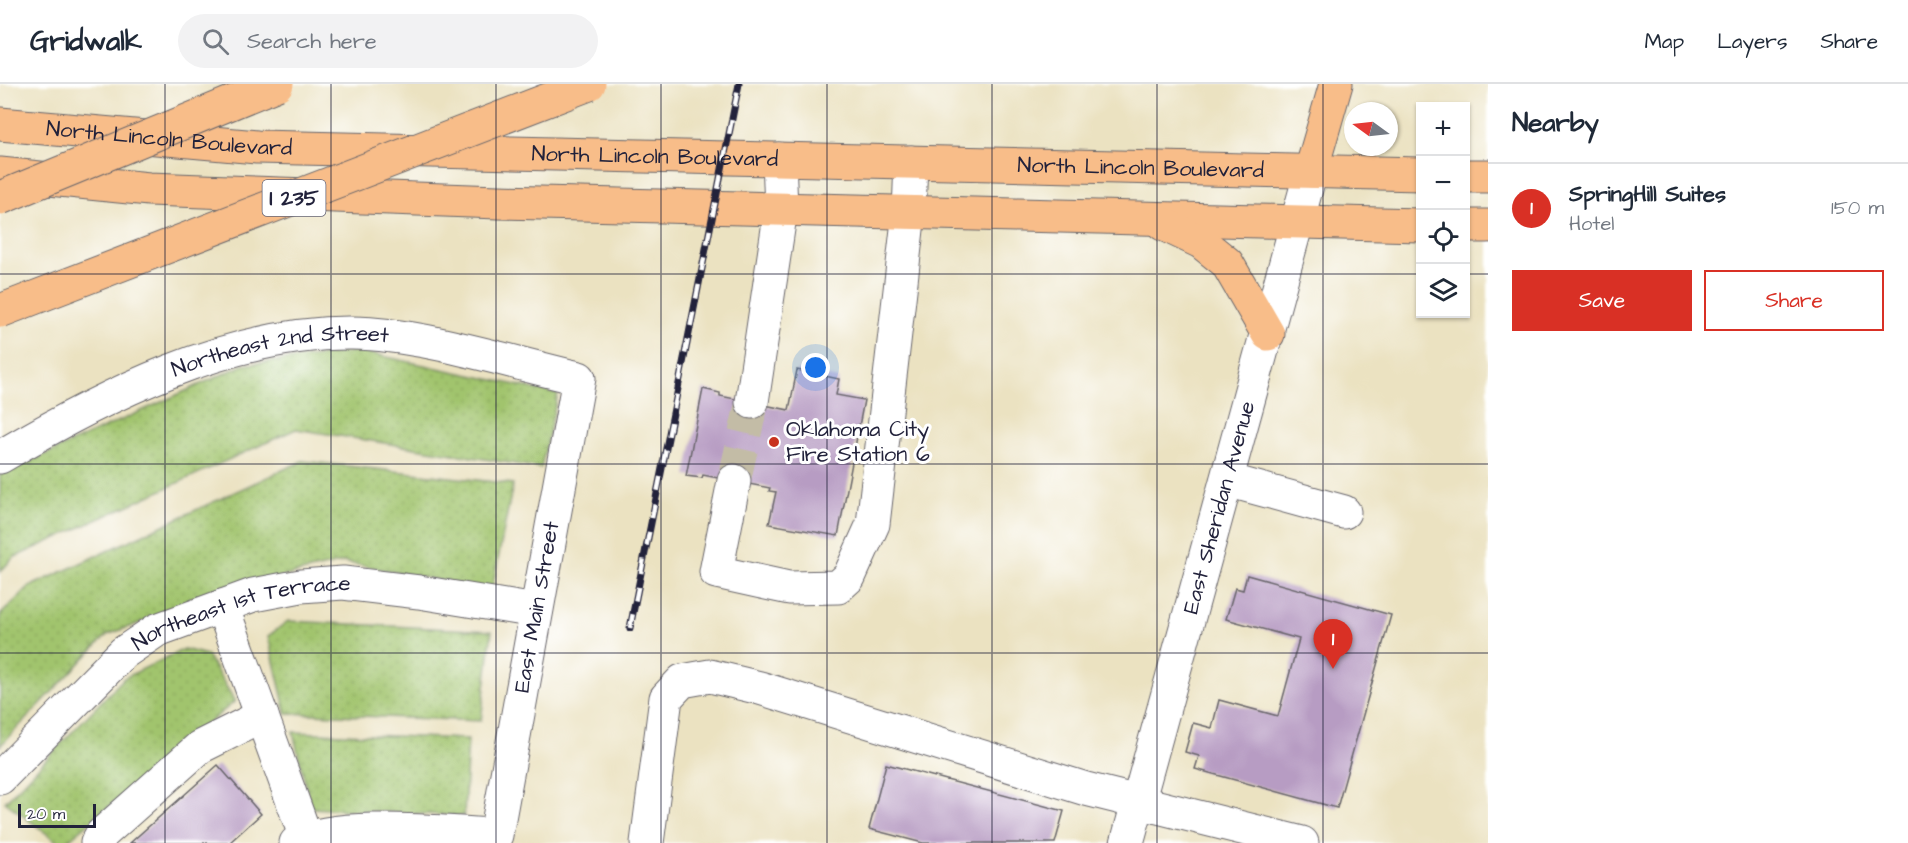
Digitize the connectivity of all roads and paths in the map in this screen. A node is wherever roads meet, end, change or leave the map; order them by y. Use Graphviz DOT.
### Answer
graph roads {
  1 [pos="277,84"];
  2 [pos="589,84"];
  3 [pos="1336,84"];
  4 [pos="0,124"];
  5 [pos="779,159"];
  6 [pos="911,162"];
  7 [pos="1311,171"];
  8 [pos="0,174"];
  9 [pos="1416,174"];
  10 [pos="1470,176"];
  11 [pos="1488,176"];
  12 [pos="0,198"];
  13 [pos="781,209"];
  14 [pos="909,212"];
  15 [pos="1152,219"];
  16 [pos="1298,222"];
  17 [pos="1416,225"];
  18 [pos="1470,226"];
  19 [pos="1488,226"];
  20 [pos="0,311"];
  21 [pos="1268,334"];
  22 [pos="579,378"];
  23 [pos="752,402"];
  24 [pos="0,457"];
  25 [pos="1227,480"];
  26 [pos="734,481"];
  27 [pos="1344,512"];
  28 [pos="222,606"];
  29 [pos="536,611"];
  30 [pos="262,716"];
  31 [pos="0,778"];
  32 [pos="1139,801"];
  33 [pos="301,840"];
  34 [pos="97,843"];
  35 [pos="647,843"];
  36 [pos="1127,843"];
  37 [pos="1302,843"];
  1 -- 12 [label="main road, bridge"];
  2 -- 20 [label="main road, I 235, bridge"];
  3 -- 7 [label="main road"];
  4 -- 5 [label="main road, North Lincoln Boulevard"];
  5 -- 6 [label="main road, North Lincoln Boulevard"];
  5 -- 13 [label="street"];
  6 -- 7 [label="main road, North Lincoln Boulevard"];
  6 -- 14 [label="street"];
  7 -- 9 [label="main road, North Lincoln Boulevard"];
  7 -- 16 [label="street, East Sheridan Avenue"];
  8 -- 13 [label="main road, North Lincoln Boulevard"];
  10 -- 11 [label="main road"];
  13 -- 14 [label="main road, North Lincoln Boulevard"];
  13 -- 23 [label="street"];
  14 -- 15 [label="main road, North Lincoln Boulevard"];
  14 -- 26 [label="street"];
  15 -- 16 [label="main road, North Lincoln Boulevard"];
  15 -- 21 [label="main road"];
  16 -- 17 [label="main road, North Lincoln Boulevard"];
  16 -- 21 [label="street, East Sheridan Avenue"];
  18 -- 19 [label="main road"];
  21 -- 25 [label="street, East Sheridan Avenue"];
  22 -- 24 [label="street, Northeast 2nd Street"];
  22 -- 29 [label="street, East Main Street"];
  25 -- 27 [label="street"];
  25 -- 32 [label="street, East Sheridan Avenue"];
  28 -- 29 [label="street, Northeast 1st Terrace"];
  28 -- 30 [label="street"];
  28 -- 31 [label="street, Northeast 1st Terrace"];
  29 -- 33 [label="street, East Main Street"];
  30 -- 33 [label="street"];
  30 -- 34 [label="street"];
  32 -- 35 [label="street"];
  32 -- 36 [label="street, East Sheridan Avenue"];
  32 -- 37 [label="street"];
}
